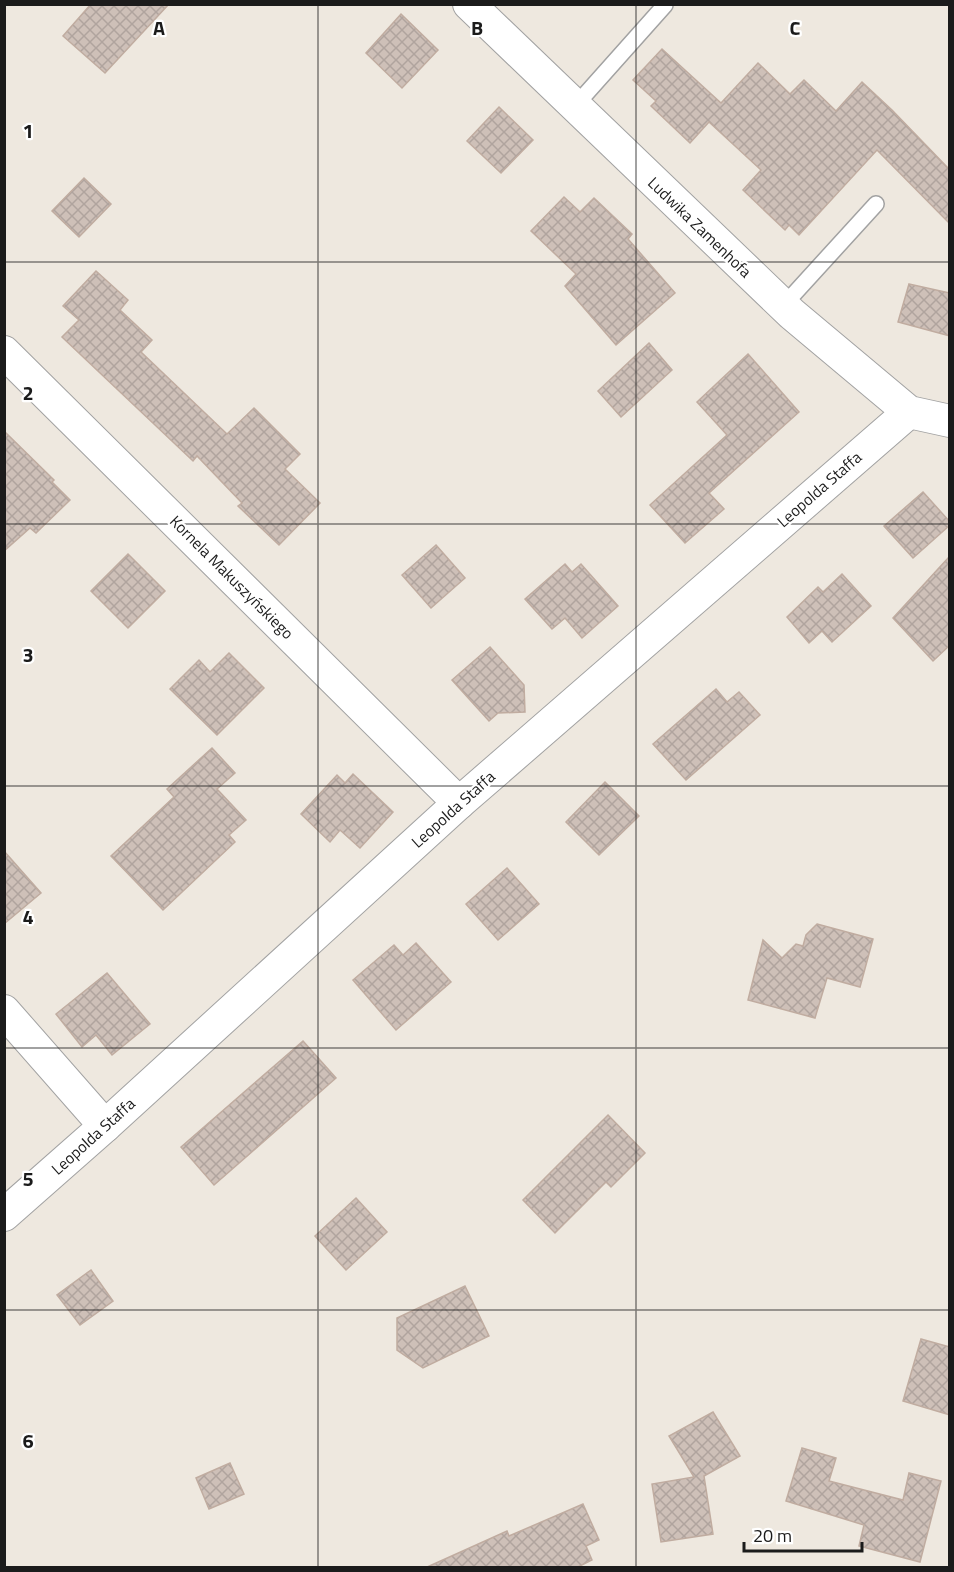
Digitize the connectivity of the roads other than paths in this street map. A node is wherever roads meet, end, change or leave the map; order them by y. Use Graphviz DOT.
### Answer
graph roads {
  1 [pos="469,4"];
  2 [pos="665,5"];
  3 [pos="575,106"];
  4 [pos="876,204"];
  5 [pos="783,306"];
  6 [pos="4,352"];
  7 [pos="909,412"];
  8 [pos="950,421"];
  9 [pos="459,803"];
  10 [pos="4,1011"];
  11 [pos="105,1126"];
  12 [pos="4,1215"];
  1 -- 3 [label="street, Ludwika Zamenhofa"];
  2 -- 3 [label="lane"];
  3 -- 5 [label="street, Ludwika Zamenhofa"];
  4 -- 5 [label="lane"];
  5 -- 7 [label="street, Ludwika Zamenhofa"];
  6 -- 9 [label="street, Kornela Makuszyńskiego"];
  7 -- 8 [label="street, Ludwika Zamenhofa"];
  7 -- 9 [label="street, Leopolda Staffa"];
  9 -- 11 [label="street, Leopolda Staffa"];
  10 -- 11 [label="street"];
  11 -- 12 [label="street, Leopolda Staffa"];
}
